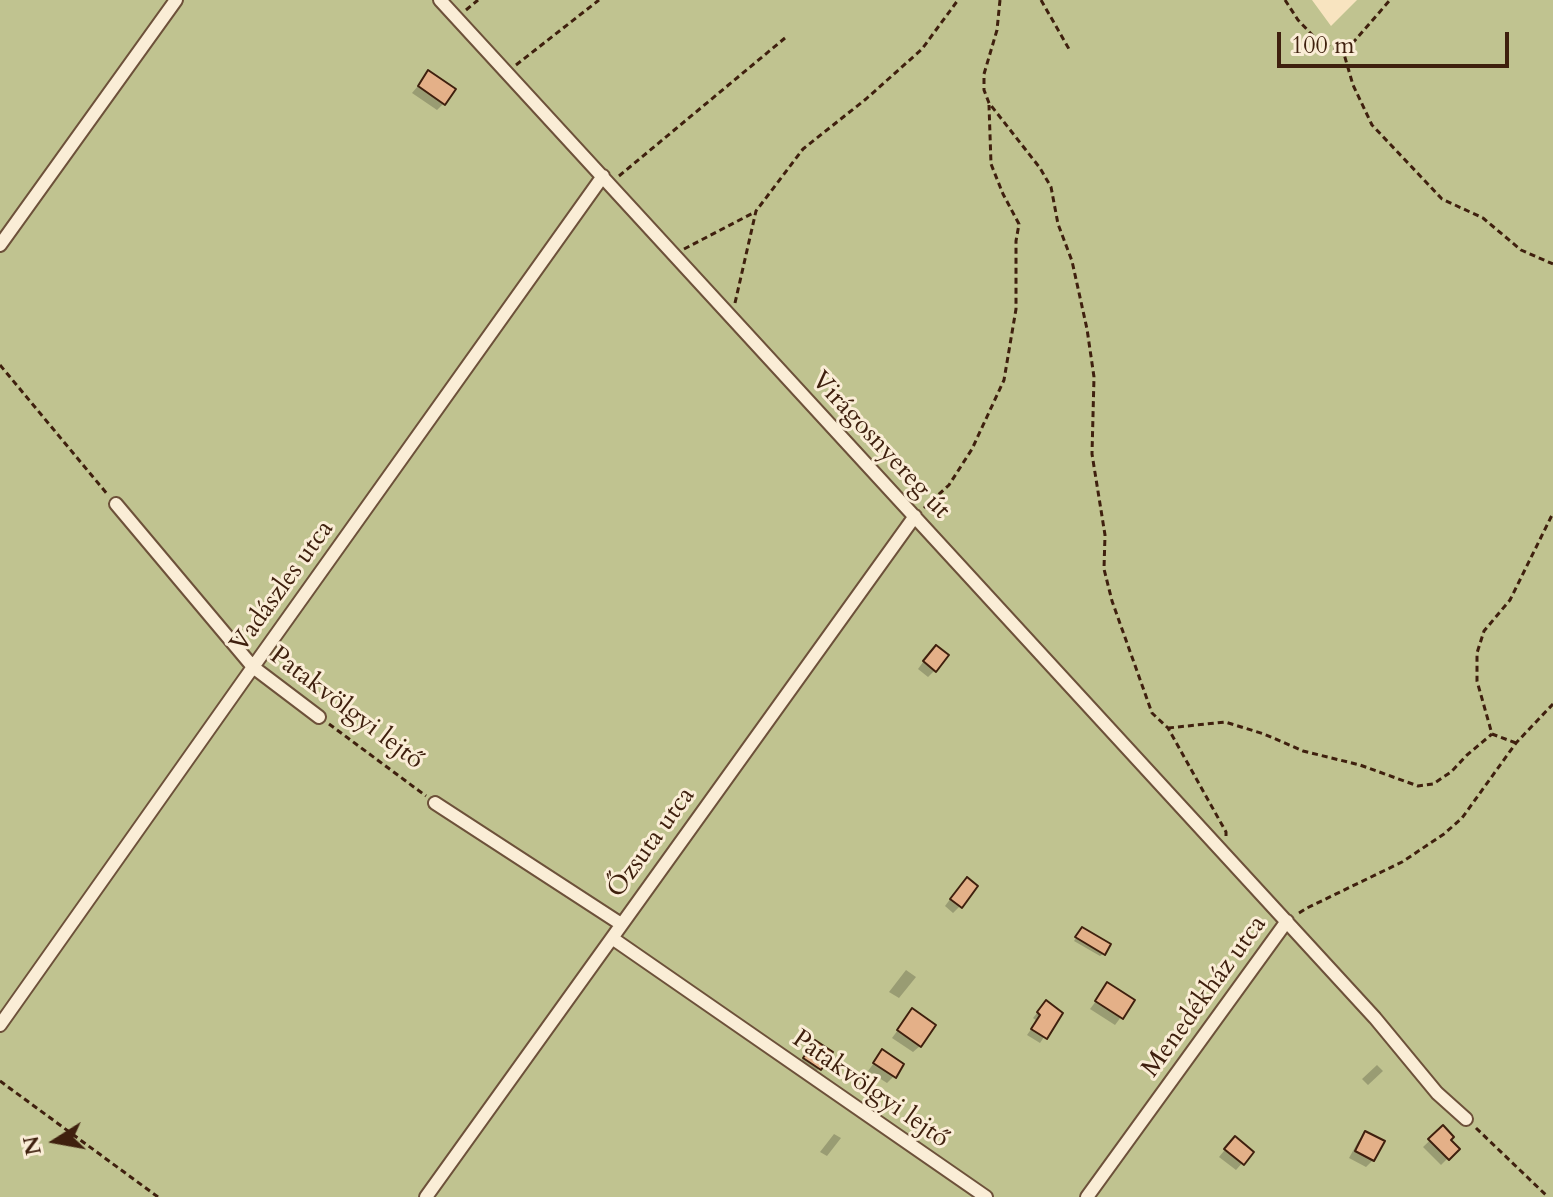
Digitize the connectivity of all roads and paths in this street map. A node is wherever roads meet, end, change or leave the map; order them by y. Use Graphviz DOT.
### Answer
graph roads {
  1 [pos="176,0"];
  2 [pos="440,0"];
  3 [pos="599,0"];
  4 [pos="958,0"];
  5 [pos="1000,0"];
  6 [pos="1041,0"];
  7 [pos="1285,0"];
  8 [pos="1390,0"];
  9 [pos="785,38"];
  10 [pos="1342,47"];
  11 [pos="1069,49"];
  12 [pos="506,72"];
  13 [pos="989,103"];
  14 [pos="607,180"];
  15 [pos="756,211"];
  16 [pos="0,245"];
  17 [pos="674,254"];
  18 [pos="1553,264"];
  19 [pos="731,317"];
  20 [pos="0,365"];
  21 [pos="116,504"];
  22 [pos="1553,513"];
  23 [pos="915,516"];
  24 [pos="253,667"];
  25 [pos="1553,704"];
  26 [pos="319,717"];
  27 [pos="1168,728"];
  28 [pos="1492,734"];
  29 [pos="1516,743"];
  30 [pos="435,803"];
  31 [pos="1227,855"];
  32 [pos="1287,921"];
  33 [pos="621,924"];
  34 [pos="612,938"];
  35 [pos="0,1025"];
  36 [pos="0,1081"];
  37 [pos="1466,1119"];
  38 [pos="158,1197"];
  39 [pos="426,1197"];
  40 [pos="986,1197"];
  41 [pos="1087,1197"];
  42 [pos="1548,1197"];
  1 -- 16 [label="street"];
  2 -- 12 [label="street, Virágosnyereg út"];
  3 -- 12 [label="path"];
  4 -- 15 [label="path"];
  5 -- 13 [label="path"];
  6 -- 11 [label="path"];
  7 -- 10 [label="path"];
  8 -- 10 [label="path"];
  9 -- 14 [label="path"];
  10 -- 18 [label="path"];
  12 -- 14 [label="street, Virágosnyereg út"];
  13 -- 23 [label="path"];
  13 -- 27 [label="path"];
  14 -- 17 [label="street, Virágosnyereg út"];
  14 -- 24 [label="street, Vadászles utca"];
  15 -- 17 [label="path"];
  15 -- 19 [label="path"];
  17 -- 19 [label="street, Virágosnyereg út"];
  19 -- 23 [label="street, Virágosnyereg út"];
  20 -- 21 [label="path"];
  21 -- 24 [label="street, Patakvölgyi lejtő"];
  22 -- 28 [label="path"];
  23 -- 31 [label="street, Virágosnyereg út"];
  23 -- 33 [label="street, Őzsuta utca"];
  24 -- 26 [label="street, Patakvölgyi lejtő"];
  24 -- 35 [label="street, Vadászles utca"];
  25 -- 29 [label="path"];
  26 -- 30 [label="path, Patakvölgyi lejtő"];
  27 -- 28 [label="path"];
  27 -- 31 [label="path"];
  28 -- 29 [label="path"];
  29 -- 32 [label="path"];
  30 -- 33 [label="street, Patakvölgyi lejtő"];
  31 -- 32 [label="street, Virágosnyereg út"];
  32 -- 37 [label="street, Menedékház utca"];
  32 -- 41 [label="street, Menedékház utca"];
  33 -- 34 [label="street, Őzsuta utca"];
  34 -- 39 [label="street, Őzsuta utca"];
  34 -- 40 [label="street, Patakvölgyi lejtő"];
  36 -- 38 [label="path"];
  37 -- 42 [label="path"];
}
